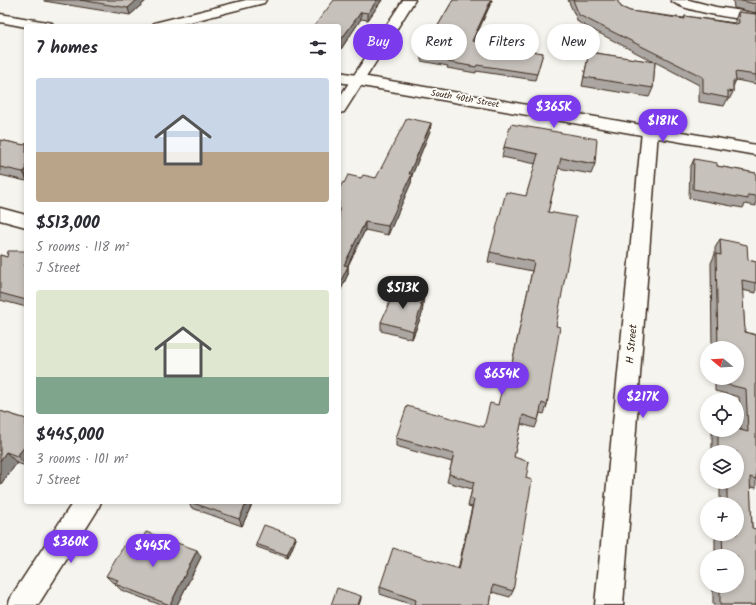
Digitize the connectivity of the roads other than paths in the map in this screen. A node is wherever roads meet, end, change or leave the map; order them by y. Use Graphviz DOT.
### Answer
graph roads {
  1 [pos="260,0"];
  2 [pos="409,0"];
  3 [pos="677,0"];
  4 [pos="756,17"];
  5 [pos="0,18"];
  6 [pos="35,24"];
  7 [pos="167,24"];
  8 [pos="341,77"];
  9 [pos="357,80"];
  10 [pos="341,106"];
  11 [pos="650,131"];
  12 [pos="756,150"];
  13 [pos="0,214"];
  14 [pos="24,220"];
  15 [pos="87,504"];
  16 [pos="22,605"];
  17 [pos="609,605"];
  1 -- 7 [label="street"];
  2 -- 9 [label="street"];
  3 -- 4 [label="street"];
  5 -- 6 [label="main road"];
  8 -- 9 [label="main road, South 40th Street"];
  9 -- 10 [label="street"];
  9 -- 11 [label="main road, South 40th Street"];
  11 -- 12 [label="main road, South 40th Street"];
  11 -- 17 [label="street, H Street"];
  13 -- 14 [label="street"];
  15 -- 16 [label="street"];
}
